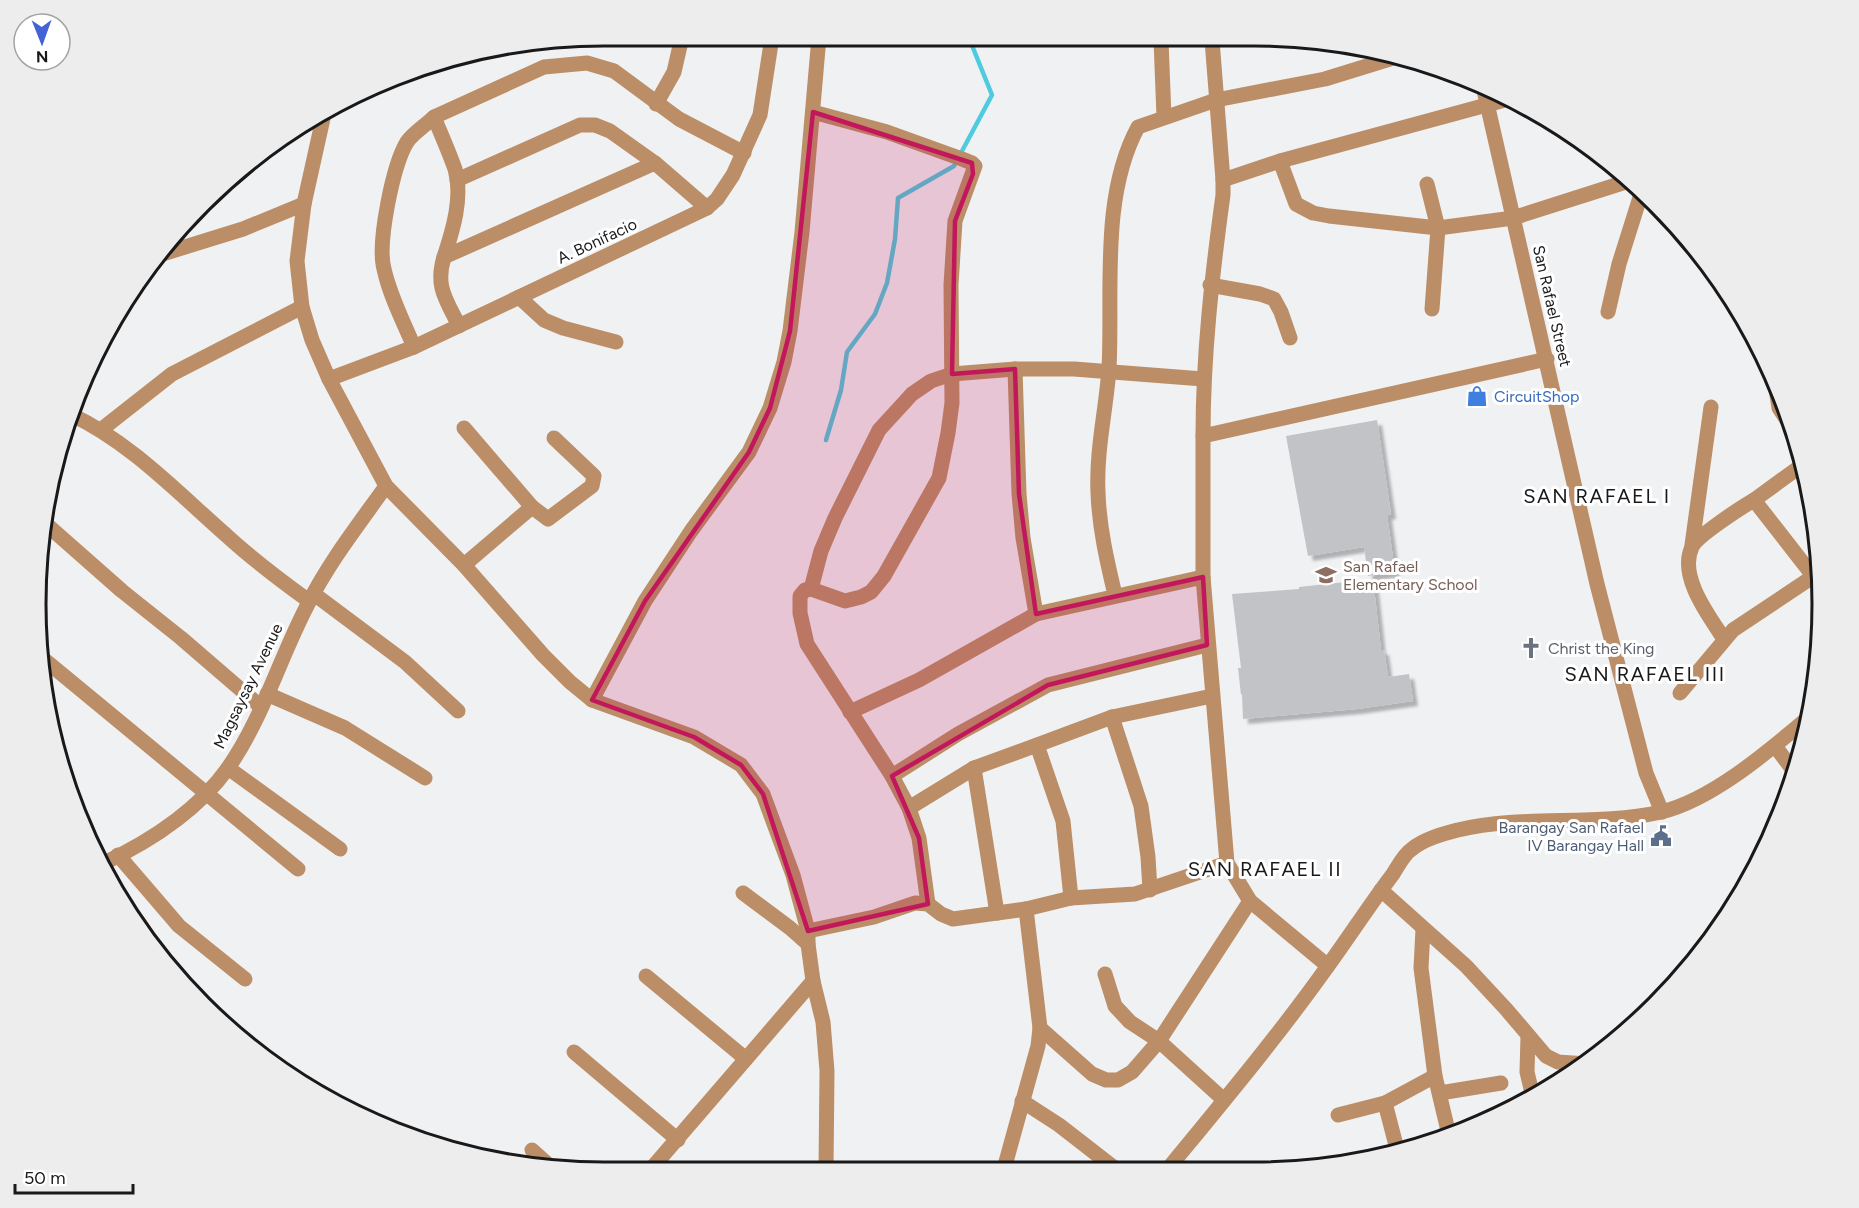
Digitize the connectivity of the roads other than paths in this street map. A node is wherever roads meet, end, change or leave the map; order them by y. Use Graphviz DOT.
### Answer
graph roads {
  1 [pos="680,46"];
  2 [pos="771,46"];
  3 [pos="818,46"];
  4 [pos="1161,46"];
  5 [pos="1212,46"];
  6 [pos="1383,61"];
  7 [pos="1486,97"];
  8 [pos="1216,100"];
  9 [pos="1498,102"];
  10 [pos="656,104"];
  11 [pos="1488,105"];
  12 [pos="813,112"];
  13 [pos="434,117"];
  14 [pos="1164,117"];
  15 [pos="322,123"];
  16 [pos="744,153"];
  17 [pos="1280,161"];
  18 [pos="655,163"];
  19 [pos="457,180"];
  20 [pos="1223,180"];
  21 [pos="1621,183"];
  22 [pos="1427,184"];
  23 [pos="1639,200"];
  24 [pos="304,204"];
  25 [pos="707,208"];
  26 [pos="1513,218"];
  27 [pos="1438,228"];
  28 [pos="173,251"];
  29 [pos="444,256"];
  30 [pos="1210,285"];
  31 [pos="519,297"];
  32 [pos="302,307"];
  33 [pos="1432,309"];
  34 [pos="1608,312"];
  35 [pos="459,326"];
  36 [pos="1290,338"];
  37 [pos="616,342"];
  38 [pos="414,347"];
  39 [pos="1547,359"];
  40 [pos="1015,369"];
  41 [pos="1109,370"];
  42 [pos="952,374"];
  43 [pos="329,379"];
  44 [pos="1203,379"];
  45 [pos="1711,407"];
  46 [pos="79,418"];
  47 [pos="464,428"];
  48 [pos="102,429"];
  49 [pos="1203,436"];
  50 [pos="554,438"];
  51 [pos="1796,469"];
  52 [pos="386,486"];
  53 [pos="1754,500"];
  54 [pos="532,507"];
  55 [pos="51,529"];
  56 [pos="1692,545"];
  57 [pos="464,565"];
  58 [pos="1811,572"];
  59 [pos="1203,577"];
  60 [pos="1811,585"];
  61 [pos="811,589"];
  62 [pos="1115,595"];
  63 [pos="311,598"];
  64 [pos="1036,614"];
  65 [pos="1724,639"];
  66 [pos="1208,645"];
  67 [pos="50,664"];
  68 [pos="1680,693"];
  69 [pos="1212,696"];
  70 [pos="264,700"];
  71 [pos="592,700"];
  72 [pos="458,711"];
  73 [pos="850,712"];
  74 [pos="1112,717"];
  75 [pos="1799,725"];
  76 [pos="1037,745"];
  77 [pos="1775,746"];
  78 [pos="1789,764"];
  79 [pos="228,768"];
  80 [pos="974,768"];
  81 [pos="892,776"];
  82 [pos="425,778"];
  83 [pos="207,792"];
  84 [pos="909,808"];
  85 [pos="1662,812"];
  86 [pos="340,849"];
  87 [pos="108,858"];
  88 [pos="110,863"];
  89 [pos="1227,863"];
  90 [pos="298,869"];
  91 [pos="1150,890"];
  92 [pos="1381,890"];
  93 [pos="743,893"];
  94 [pos="1071,898"];
  95 [pos="1250,901"];
  96 [pos="928,904"];
  97 [pos="1026,909"];
  98 [pos="997,913"];
  99 [pos="1423,930"];
  100 [pos="808,938"];
  101 [pos="1328,966"];
  102 [pos="1105,974"];
  103 [pos="646,976"];
  104 [pos="245,979"];
  105 [pos="813,981"];
  106 [pos="1040,1028"];
  107 [pos="1528,1036"];
  108 [pos="1159,1041"];
  109 [pos="574,1052"];
  110 [pos="746,1059"];
  111 [pos="1572,1063"];
  112 [pos="1435,1076"];
  113 [pos="1501,1083"];
  114 [pos="1531,1089"];
  115 [pos="1440,1093"];
  116 [pos="1224,1100"];
  117 [pos="1022,1101"];
  118 [pos="1385,1103"];
  119 [pos="1338,1115"];
  120 [pos="1447,1127"];
  121 [pos="678,1140"];
  122 [pos="1396,1144"];
  123 [pos="532,1150"];
  124 [pos="541,1158"];
  125 [pos="658,1162"];
  126 [pos="826,1162"];
  127 [pos="1006,1162"];
  128 [pos="1107,1162"];
  129 [pos="1174,1162"];
  1 -- 10 [label="street"];
  2 -- 16 [label="street, A. Bonifacio"];
  3 -- 12 [label="street"];
  4 -- 14 [label="street"];
  5 -- 8 [label="street"];
  6 -- 8 [label="street"];
  7 -- 11 [label="street, San Rafael Street"];
  8 -- 14 [label="street"];
  8 -- 20 [label="street"];
  9 -- 11 [label="street"];
  10 -- 13 [label="street"];
  10 -- 16 [label="street"];
  11 -- 17 [label="street"];
  11 -- 26 [label="street, San Rafael Street"];
  12 -- 42 [label="street"];
  12 -- 71 [label="street"];
  13 -- 19 [label="street"];
  13 -- 38 [label="street"];
  14 -- 41 [label="street"];
  15 -- 24 [label="street"];
  16 -- 25 [label="street, A. Bonifacio"];
  17 -- 20 [label="street"];
  17 -- 27 [label="street"];
  18 -- 19 [label="street"];
  18 -- 25 [label="street"];
  18 -- 29 [label="street"];
  19 -- 29 [label="street"];
  20 -- 30 [label="street"];
  21 -- 26 [label="street"];
  22 -- 27 [label="street"];
  23 -- 34 [label="street"];
  24 -- 28 [label="street"];
  24 -- 32 [label="street"];
  25 -- 31 [label="street, A. Bonifacio"];
  26 -- 27 [label="street"];
  26 -- 39 [label="street, San Rafael Street"];
  27 -- 33 [label="street"];
  29 -- 35 [label="street"];
  30 -- 36 [label="street"];
  30 -- 44 [label="street"];
  31 -- 35 [label="street, A. Bonifacio"];
  31 -- 37 [label="street"];
  32 -- 43 [label="street"];
  32 -- 48 [label="street"];
  35 -- 38 [label="street, A. Bonifacio"];
  38 -- 43 [label="street, A. Bonifacio"];
  39 -- 49 [label="street"];
  39 -- 85 [label="street, San Rafael Street"];
  40 -- 41 [label="street"];
  40 -- 42 [label="street"];
  40 -- 64 [label="street"];
  41 -- 44 [label="street"];
  41 -- 62 [label="street"];
  42 -- 61 [label="street"];
  42 -- 61 [label="street"];
  43 -- 52 [label="street"];
  44 -- 49 [label="street"];
  45 -- 56 [label="street"];
  46 -- 48 [label="street"];
  47 -- 54 [label="street"];
  48 -- 63 [label="street"];
  49 -- 59 [label="street"];
  50 -- 54 [label="street"];
  51 -- 53 [label="street"];
  52 -- 57 [label="street"];
  52 -- 63 [label="street, Magsaysay Avenue"];
  53 -- 56 [label="street"];
  53 -- 58 [label="street"];
  54 -- 57 [label="street"];
  55 -- 70 [label="street"];
  56 -- 65 [label="street"];
  57 -- 71 [label="street"];
  59 -- 62 [label="street"];
  59 -- 66 [label="street"];
  60 -- 65 [label="street"];
  61 -- 73 [label="street"];
  62 -- 64 [label="street"];
  63 -- 70 [label="street, Magsaysay Avenue"];
  63 -- 72 [label="street"];
  64 -- 73 [label="street"];
  65 -- 68 [label="street"];
  66 -- 69 [label="street"];
  66 -- 81 [label="street"];
  67 -- 83 [label="street"];
  69 -- 74 [label="street"];
  69 -- 89 [label="street"];
  70 -- 79 [label="street, Magsaysay Avenue"];
  70 -- 82 [label="street"];
  71 -- 100 [label="street"];
  73 -- 81 [label="street"];
  74 -- 76 [label="street"];
  74 -- 91 [label="street"];
  75 -- 77 [label="street"];
  76 -- 80 [label="street"];
  76 -- 94 [label="street"];
  77 -- 78 [label="street"];
  77 -- 85 [label="street"];
  79 -- 83 [label="street, Magsaysay Avenue"];
  79 -- 86 [label="street"];
  80 -- 84 [label="street"];
  80 -- 98 [label="street"];
  81 -- 84 [label="street"];
  83 -- 87 [label="street, Magsaysay Avenue"];
  83 -- 90 [label="street"];
  84 -- 96 [label="street"];
  85 -- 92 [label="street"];
  88 -- 104 [label="street"];
  89 -- 91 [label="street"];
  89 -- 95 [label="street"];
  91 -- 94 [label="street"];
  92 -- 99 [label="street"];
  92 -- 101 [label="street"];
  93 -- 100 [label="street"];
  94 -- 97 [label="street"];
  95 -- 101 [label="street"];
  95 -- 108 [label="street"];
  96 -- 98 [label="street"];
  96 -- 100 [label="street"];
  97 -- 98 [label="street"];
  97 -- 106 [label="street"];
  99 -- 107 [label="street"];
  99 -- 112 [label="street"];
  100 -- 105 [label="street"];
  101 -- 116 [label="street"];
  102 -- 108 [label="street"];
  103 -- 110 [label="street"];
  105 -- 110 [label="street"];
  105 -- 126 [label="street"];
  106 -- 108 [label="street"];
  106 -- 117 [label="street"];
  107 -- 111 [label="street"];
  107 -- 114 [label="street"];
  108 -- 116 [label="street"];
  109 -- 121 [label="street"];
  110 -- 121 [label="street"];
  112 -- 115 [label="street"];
  112 -- 118 [label="street"];
  113 -- 115 [label="street"];
  115 -- 120 [label="street"];
  116 -- 129 [label="street"];
  117 -- 127 [label="street"];
  117 -- 128 [label="street"];
  118 -- 119 [label="street"];
  118 -- 122 [label="street"];
  121 -- 125 [label="street"];
  123 -- 124 [label="street"];
}
